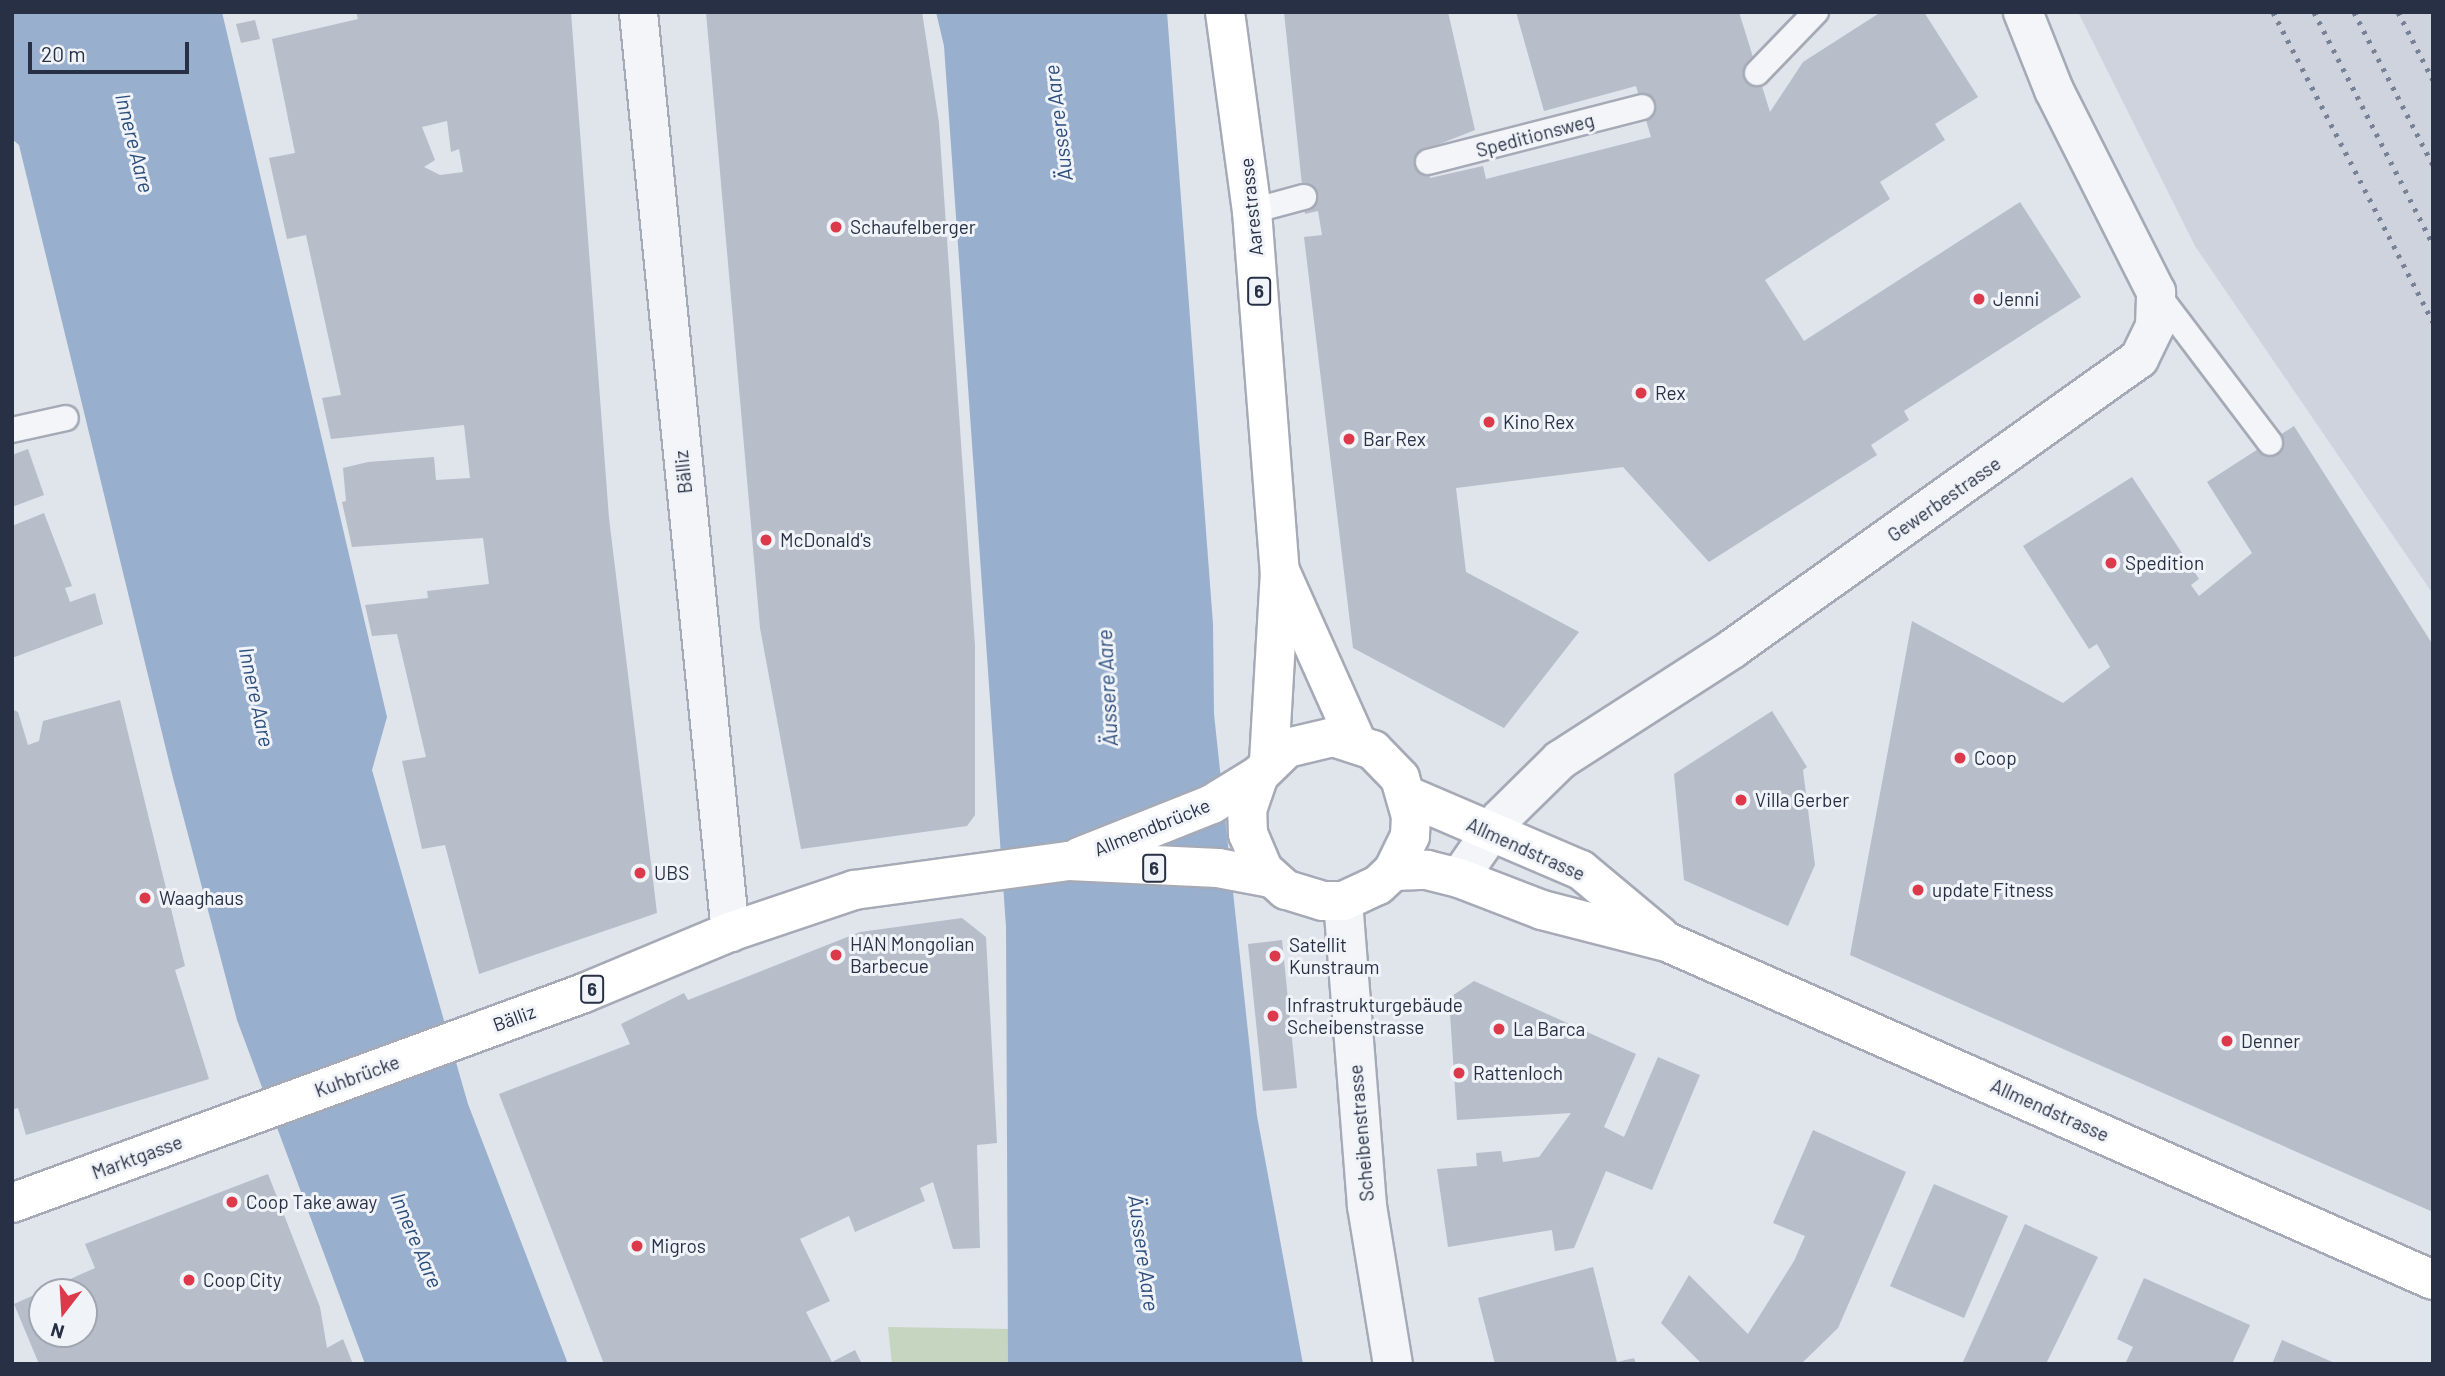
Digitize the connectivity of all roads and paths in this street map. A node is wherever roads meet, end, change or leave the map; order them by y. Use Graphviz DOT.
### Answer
graph roads {
  1 [pos="638,12"];
  2 [pos="1225,12"];
  3 [pos="1816,12"];
  4 [pos="2023,12"];
  5 [pos="1757,73"];
  6 [pos="1642,107"];
  7 [pos="1428,162"];
  8 [pos="1304,197"];
  9 [pos="1252,211"];
  10 [pos="2156,292"];
  11 [pos="66,418"];
  12 [pos="12,429"];
  13 [pos="2270,443"];
  14 [pos="1280,571"];
  15 [pos="1356,741"];
  16 [pos="1254,776"];
  17 [pos="1408,796"];
  18 [pos="1492,831"];
  19 [pos="1069,862"];
  20 [pos="1393,871"];
  21 [pos="975,874"];
  22 [pos="1255,874"];
  23 [pos="1460,878"];
  24 [pos="1343,901"];
  25 [pos="730,932"];
  26 [pos="1667,942"];
  27 [pos="453,1040"];
  28 [pos="262,1111"];
  29 [pos="12,1203"];
  30 [pos="2433,1280"];
  31 [pos="1393,1364"];
  1 -- 25 [label="street, Bälliz"];
  2 -- 9 [label="main road, Aarestrasse / 6"];
  3 -- 5 [label="lane"];
  4 -- 10 [label="street, Gewerbestrasse"];
  6 -- 7 [label="lane, Speditionsweg"];
  8 -- 9 [label="lane"];
  9 -- 14 [label="main road, Aarestrasse / 6"];
  10 -- 13 [label="lane"];
  10 -- 18 [label="street, Gewerbestrasse"];
  11 -- 12 [label="lane"];
  14 -- 15 [label="main road, Aarestrasse / 6"];
  14 -- 16 [label="main road, Aarestrasse / 6"];
  15 -- 16 [label="main road"];
  15 -- 17 [label="main road"];
  16 -- 19 [label="main road, Allmendbrücke / 6"];
  16 -- 22 [label="main road"];
  17 -- 18 [label="main road, Allmendstrasse"];
  17 -- 20 [label="main road"];
  18 -- 23 [label="street, Gewerbestrasse"];
  18 -- 26 [label="main road, Allmendstrasse"];
  19 -- 21 [label="main road, Allmendbrücke / 6"];
  19 -- 22 [label="main road, Allmendbrücke / 6"];
  20 -- 23 [label="main road, Allmendstrasse"];
  20 -- 24 [label="main road"];
  21 -- 25 [label="main road, Bälliz / 6"];
  22 -- 24 [label="main road"];
  23 -- 26 [label="main road, Allmendstrasse"];
  24 -- 31 [label="street, Scheibenstrasse"];
  25 -- 27 [label="main road, Bälliz / 6"];
  26 -- 30 [label="main road, Allmendstrasse"];
  27 -- 28 [label="main road, Kuhbrücke / 6"];
  28 -- 29 [label="main road, Marktgasse / 6"];
}
